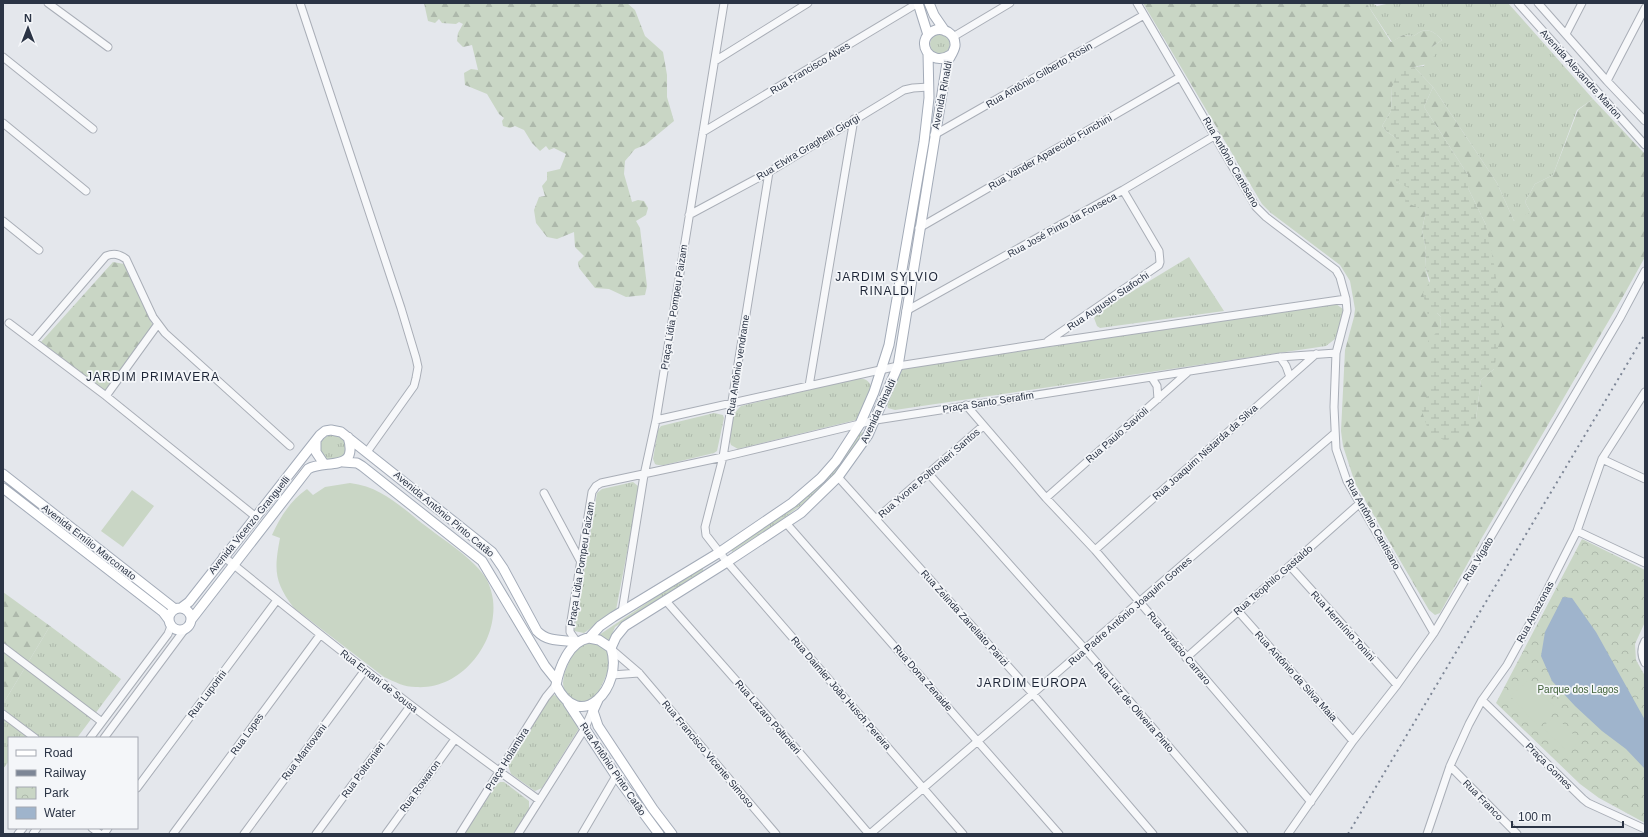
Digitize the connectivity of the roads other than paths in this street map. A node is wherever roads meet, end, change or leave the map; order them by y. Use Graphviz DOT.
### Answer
graph roads {
  1 [pos="48,3"];
  2 [pos="300,3"];
  3 [pos="724,3"];
  4 [pos="808,3"];
  5 [pos="918,3"];
  6 [pos="929,3"];
  7 [pos="1137,3"];
  8 [pos="1518,3"];
  9 [pos="1538,3"];
  10 [pos="1582,3"];
  11 [pos="1006,4"];
  12 [pos="1645,8"];
  13 [pos="1144,15"];
  14 [pos="949,34"];
  15 [pos="1566,34"];
  16 [pos="928,35"];
  17 [pos="108,47"];
  18 [pos="928,53"];
  19 [pos="950,55"];
  20 [pos="3,57"];
  21 [pos="715,61"];
  22 [pos="1180,77"];
  23 [pos="1607,81"];
  24 [pos="929,87"];
  25 [pos="854,119"];
  26 [pos="1645,121"];
  27 [pos="3,123"];
  28 [pos="93,129"];
  29 [pos="703,132"];
  30 [pos="934,135"];
  31 [pos="1216,135"];
  32 [pos="1645,145"];
  33 [pos="768,172"];
  34 [pos="1123,190"];
  35 [pos="86,191"];
  36 [pos="689,214"];
  37 [pos="3,221"];
  38 [pos="919,228"];
  39 [pos="39,250"];
  40 [pos="1645,271"];
  41 [pos="1346,299"];
  42 [pos="906,312"];
  43 [pos="9,324"];
  44 [pos="158,324"];
  45 [pos="32,340"];
  46 [pos="1046,343"];
  47 [pos="1336,353"];
  48 [pos="1316,354"];
  49 [pos="1280,357"];
  50 [pos="898,366"];
  51 [pos="882,370"];
  52 [pos="1189,371"];
  53 [pos="1290,377"];
  54 [pos="1152,378"];
  55 [pos="808,386"];
  56 [pos="1644,395"];
  57 [pos="106,396"];
  58 [pos="1158,398"];
  59 [pos="731,404"];
  60 [pos="966,405"];
  61 [pos="656,420"];
  62 [pos="876,420"];
  63 [pos="860,424"];
  64 [pos="983,426"];
  65 [pos="1334,434"];
  66 [pos="348,437"];
  67 [pos="316,441"];
  68 [pos="290,446"];
  69 [pos="367,452"];
  70 [pos="723,457"];
  71 [pos="1602,459"];
  72 [pos="343,462"];
  73 [pos="324,464"];
  74 [pos="928,473"];
  75 [pos="3,474"];
  76 [pos="644,475"];
  77 [pos="838,477"];
  78 [pos="1645,479"];
  79 [pos="3,488"];
  80 [pos="544,493"];
  81 [pos="1046,498"];
  82 [pos="1360,503"];
  83 [pos="256,517"];
  84 [pos="876,519"];
  85 [pos="786,523"];
  86 [pos="1577,531"];
  87 [pos="1095,550"];
  88 [pos="720,552"];
  89 [pos="224,556"];
  90 [pos="581,562"];
  91 [pos="727,562"];
  92 [pos="1645,563"];
  93 [pos="234,565"];
  94 [pos="1290,566"];
  95 [pos="277,600"];
  96 [pos="666,601"];
  97 [pos="1140,602"];
  98 [pos="178,609"];
  99 [pos="1238,611"];
  100 [pos="622,612"];
  101 [pos="191,620"];
  102 [pos="170,623"];
  103 [pos="185,629"];
  104 [pos="1434,633"];
  105 [pos="320,635"];
  106 [pos="589,638"];
  107 [pos="1645,640"];
  108 [pos="577,642"];
  109 [pos="3,647"];
  110 [pos="611,648"];
  111 [pos="1085,650"];
  112 [pos="1186,658"];
  113 [pos="1645,663"];
  114 [pos="365,670"];
  115 [pos="639,673"];
  116 [pos="612,675"];
  117 [pos="556,683"];
  118 [pos="1397,685"];
  119 [pos="1033,694"];
  120 [pos="1482,700"];
  121 [pos="568,702"];
  122 [pos="596,703"];
  123 [pos="411,705"];
  124 [pos="3,714"];
  125 [pos="102,722"];
  126 [pos="585,728"];
  127 [pos="34,737"];
  128 [pos="91,737"];
  129 [pos="105,737"];
  130 [pos="455,739"];
  131 [pos="978,741"];
  132 [pos="1353,741"];
  133 [pos="1450,766"];
  134 [pos="500,772"];
  135 [pos="616,776"];
  136 [pos="138,787"];
  137 [pos="924,788"];
  138 [pos="539,800"];
  139 [pos="1311,802"];
  140 [pos="1645,829"];
  141 [pos="656,833"];
  142 [pos="173,834"];
  143 [pos="244,834"];
  144 [pos="316,834"];
  145 [pos="386,834"];
  146 [pos="460,834"];
  147 [pos="518,834"];
  148 [pos="582,834"];
  149 [pos="672,834"];
  150 [pos="776,834"];
  151 [pos="870,834"];
  152 [pos="963,834"];
  153 [pos="1059,834"];
  154 [pos="1153,834"];
  155 [pos="1244,834"];
  156 [pos="1288,834"];
  157 [pos="1428,834"];
  158 [pos="1517,834"];
  1 -- 17 [label="street"];
  2 -- 69 [label="street"];
  3 -- 21 [label="street, Praça Lídia Pompeu Paizam"];
  4 -- 21 [label="street"];
  5 -- 16 [label="main road"];
  5 -- 29 [label="street, Rua Francisco Alves"];
  6 -- 14 [label="main road"];
  7 -- 13 [label="street, Rua Antônio Cantisano"];
  8 -- 32 [label="street, Avenida Alexandre Marion"];
  9 -- 15 [label="street, Avenida Alexandre Marion"];
  10 -- 15 [label="street"];
  11 -- 14 [label="street"];
  12 -- 23 [label="street"];
  13 -- 22 [label="street, Rua Antônio Cantisano"];
  13 -- 30 [label="street, Rua Antônio Gilberto Rosin"];
  14 -- 16 [label="main road"];
  14 -- 19 [label="main road"];
  15 -- 23 [label="street, Avenida Alexandre Marion"];
  16 -- 18 [label="main road"];
  18 -- 19 [label="main road"];
  18 -- 24 [label="main road, Avenida Rinaldi"];
  19 -- 30 [label="main road, Avenida Rinaldi"];
  20 -- 28 [label="street"];
  21 -- 29 [label="street, Praça Lídia Pompeu Paizam"];
  22 -- 31 [label="street, Rua Antônio Cantisano"];
  22 -- 38 [label="street, Rua Vander Aparecido Funchini"];
  23 -- 26 [label="street, Avenida Alexandre Marion"];
  24 -- 25 [label="street, Rua Elvira Graghelli Giorgi"];
  24 -- 51 [label="main road, Avenida Rinaldi"];
  25 -- 33 [label="street, Rua Elvira Graghelli Giorgi"];
  25 -- 55 [label="street"];
  27 -- 35 [label="street"];
  29 -- 36 [label="street, Praça Lídia Pompeu Paizam"];
  30 -- 38 [label="main road, Avenida Rinaldi"];
  31 -- 34 [label="street, Rua José Pinto da Fonseca"];
  31 -- 41 [label="street, Rua Antônio Cantisano"];
  33 -- 36 [label="street, Rua Elvira Graghelli Giorgi"];
  33 -- 59 [label="street, Rua Antônio vendrame"];
  34 -- 42 [label="street, Rua José Pinto da Fonseca"];
  34 -- 46 [label="street, Rua Augusto Stafochi"];
  36 -- 61 [label="street, Praça Lídia Pompeu Paizam"];
  37 -- 39 [label="street"];
  38 -- 42 [label="main road, Avenida Rinaldi"];
  40 -- 104 [label="street, Rua Vigato"];
  41 -- 46 [label="street"];
  41 -- 47 [label="street, Rua Antônio Cantisano"];
  42 -- 50 [label="main road, Avenida Rinaldi"];
  43 -- 45 [label="street"];
  44 -- 45 [label="street"];
  44 -- 57 [label="street"];
  44 -- 68 [label="street"];
  45 -- 57 [label="street"];
  46 -- 50 [label="street"];
  47 -- 48 [label="street, Praça Santo Serafim"];
  47 -- 65 [label="street, Rua Antônio Cantisano"];
  48 -- 49 [label="street, Praça Santo Serafim"];
  48 -- 53 [label="street, Rua Joaquim Nistarda da Silva"];
  49 -- 52 [label="street, Praça Santo Serafim"];
  49 -- 53 [label="street"];
  50 -- 51 [label="street"];
  50 -- 62 [label="main road, Avenida Rinaldi"];
  51 -- 55 [label="street"];
  51 -- 63 [label="main road, Avenida Rinaldi"];
  52 -- 54 [label="street, Praça Santo Serafim"];
  52 -- 58 [label="street, Rua Paulo Savioli"];
  53 -- 87 [label="street, Rua Joaquim Nistarda da Silva"];
  54 -- 58 [label="street"];
  54 -- 60 [label="street, Praça Santo Serafim"];
  55 -- 59 [label="street"];
  56 -- 71 [label="street, Rua Amazonas"];
  57 -- 83 [label="street"];
  58 -- 81 [label="street, Rua Paulo Savioli"];
  59 -- 61 [label="street"];
  59 -- 70 [label="street, Rua Antônio vendrame"];
  60 -- 62 [label="street, Praça Santo Serafim"];
  60 -- 64 [label="street, Rua Horácio Carraro"];
  61 -- 76 [label="street, Praça Lídia Pompeu Paizam"];
  62 -- 63 [label="street, Praça Santo Serafim"];
  62 -- 77 [label="main road, Avenida Rinaldi"];
  63 -- 70 [label="street, Praça Santo Serafim"];
  63 -- 88 [label="main road, Avenida Rinaldi"];
  64 -- 74 [label="street, Rua Yvone Poltronieri Santos"];
  64 -- 81 [label="street, Rua Horácio Carraro"];
  65 -- 82 [label="street, Rua Antônio Cantisano"];
  65 -- 97 [label="street, Rua Padre Antônio Joaquim Gomes"];
  66 -- 67 [label="main road"];
  66 -- 69 [label="main road, Avenida Antônio Pinto Catão"];
  66 -- 72 [label="main road"];
  67 -- 73 [label="main road"];
  67 -- 83 [label="main road, Avenida Vicenzo Granguelli"];
  69 -- 108 [label="main road, Avenida Antônio Pinto Catão"];
  70 -- 76 [label="street, Praça Santo Serafim"];
  70 -- 88 [label="street, Rua Antônio vendrame"];
  71 -- 78 [label="street"];
  71 -- 86 [label="street, Rua Amazonas"];
  72 -- 73 [label="main road"];
  72 -- 117 [label="main road, Avenida Antônio Pinto Catão"];
  73 -- 93 [label="main road, Avenida Vicenzo Granguelli"];
  74 -- 84 [label="street, Rua Yvone Poltronieri Santos"];
  74 -- 111 [label="street, Rua Luiz de Oliveira Pinto"];
  75 -- 98 [label="main road, Avenida Emílio Marconato"];
  76 -- 90 [label="street, Praça Lidia Pompeu Paizam"];
  76 -- 100 [label="street, Praça Lídia Pompeu Paizam"];
  77 -- 84 [label="street, Rua Zelinda Zanellato Parizi"];
  77 -- 85 [label="main road, Avenida Rinaldi"];
  79 -- 102 [label="main road, Avenida Emílio Marconato"];
  80 -- 90 [label="street"];
  81 -- 87 [label="street, Rua Horácio Carraro"];
  82 -- 94 [label="street, Rua Teophilo Gastaldo"];
  82 -- 104 [label="street, Rua Antônio Cantisano"];
  83 -- 89 [label="main road, Avenida Vicenzo Granguelli"];
  84 -- 119 [label="street, Rua Zelinda Zanellato Parizi"];
  85 -- 91 [label="main road, Avenida Rinaldi"];
  85 -- 131 [label="street, Rua Dona Zenaide"];
  86 -- 92 [label="street"];
  86 -- 120 [label="street, Rua Amazonas"];
  87 -- 97 [label="street, Rua Horácio Carraro"];
  88 -- 91 [label="street, Rua Daimler João Husch Pereira"];
  88 -- 100 [label="main road, Avenida Rinaldi"];
  89 -- 93 [label="street, Rua Ernani de Sousa"];
  89 -- 98 [label="main road, Avenida Vicenzo Granguelli"];
  90 -- 108 [label="street, Praça Lidia Pompeu Paizam"];
  91 -- 96 [label="main road, Avenida Rinaldi"];
  91 -- 137 [label="street, Rua Daimler João Husch Pereira"];
  93 -- 95 [label="street, Rua Ernani de Sousa"];
  93 -- 101 [label="main road, Avenida Vicenzo Granguelli"];
  94 -- 99 [label="street, Rua Teophilo Gastaldo"];
  94 -- 118 [label="street, Rua Hermínio Tonini"];
  95 -- 105 [label="street, Rua Ernani de Sousa"];
  95 -- 136 [label="street, Rua Luporini"];
  96 -- 110 [label="main road, Avenida Rinaldi"];
  96 -- 151 [label="street, Rua Lazaro Poltroieri"];
  97 -- 111 [label="street, Rua Padre Antônio Joaquim Gomes"];
  97 -- 112 [label="street, Rua Horácio Carraro"];
  98 -- 101 [label="main road"];
  98 -- 102 [label="main road, Avenida Vicenzo Granguelli"];
  99 -- 112 [label="street, Rua Teophilo Gastaldo"];
  99 -- 132 [label="street, Rua Antônio da Silva Maia"];
  100 -- 106 [label="main road, Avenida Rinaldi"];
  101 -- 103 [label="main road, Avenida Vicenzo Granguelli"];
  102 -- 103 [label="main road"];
  102 -- 125 [label="street, Avenida Vicenzo Granguelli"];
  103 -- 129 [label="street, Avenida Vicenzo Granguelli"];
  104 -- 118 [label="street, Rua Vigato"];
  105 -- 114 [label="street, Rua Ernani de Sousa"];
  105 -- 142 [label="street, Rua Lopes"];
  106 -- 108 [label="main road, Avenida Rinaldi"];
  106 -- 110 [label="main road"];
  107 -- 113 [label="street"];
  108 -- 117 [label="main road"];
  109 -- 125 [label="street"];
  110 -- 115 [label="street, Rua Francisco Vicente Simoso"];
  110 -- 116 [label="main road"];
  111 -- 119 [label="street, Rua Padre Antônio Joaquim Gomes"];
  111 -- 155 [label="street, Rua Luiz de Oliveira Pinto"];
  112 -- 139 [label="street, Rua Horácio Carraro"];
  114 -- 123 [label="street, Rua Ernani de Sousa"];
  114 -- 143 [label="street, Rua Mantovani"];
  115 -- 116 [label="street"];
  115 -- 150 [label="street, Rua Francisco Vicente Simoso"];
  116 -- 122 [label="main road"];
  117 -- 121 [label="main road"];
  117 -- 134 [label="street, Praça Holambra"];
  118 -- 132 [label="street, Rua Vigato"];
  119 -- 131 [label="street, Rua Padre Antônio Joaquim Gomes"];
  119 -- 154 [label="street, Rua Zelinda Zanellato Parizi"];
  120 -- 133 [label="street, Rua Amazonas"];
  120 -- 140 [label="street, Praça Gomes"];
  121 -- 122 [label="main road"];
  121 -- 126 [label="main road, Rua Antônio Pinto Catão"];
  122 -- 126 [label="street"];
  122 -- 149 [label="main road, Rua Antônio Pinto Catão"];
  123 -- 130 [label="street, Rua Ernani de Sousa"];
  123 -- 144 [label="street, Rua Poltronieri"];
  124 -- 127 [label="street"];
  125 -- 128 [label="street, Avenida Vicenzo Granguelli"];
  126 -- 135 [label="main road, Rua Antônio Pinto Catão"];
  126 -- 138 [label="street"];
  130 -- 134 [label="street, Rua Ernani de Sousa"];
  130 -- 145 [label="street, Rua Rowaron"];
  131 -- 137 [label="street, Rua Padre Antônio Joaquim Gomes"];
  131 -- 153 [label="street, Rua Dona Zenaide"];
  132 -- 139 [label="street, Rua Vigato"];
  133 -- 157 [label="street, Rua Amazonas"];
  133 -- 158 [label="street, Rua Franco"];
  134 -- 138 [label="street, Rua Ernani de Sousa"];
  134 -- 146 [label="street, Praça Holambra"];
  135 -- 141 [label="main road, Rua Antônio Pinto Catão"];
  135 -- 148 [label="street"];
  137 -- 151 [label="street, Rua Padre Antônio Joaquim Gomes"];
  137 -- 152 [label="street, Rua Daimler João Husch Pereira"];
  138 -- 147 [label="street"];
  139 -- 156 [label="street, Rua Vigato"];
}
